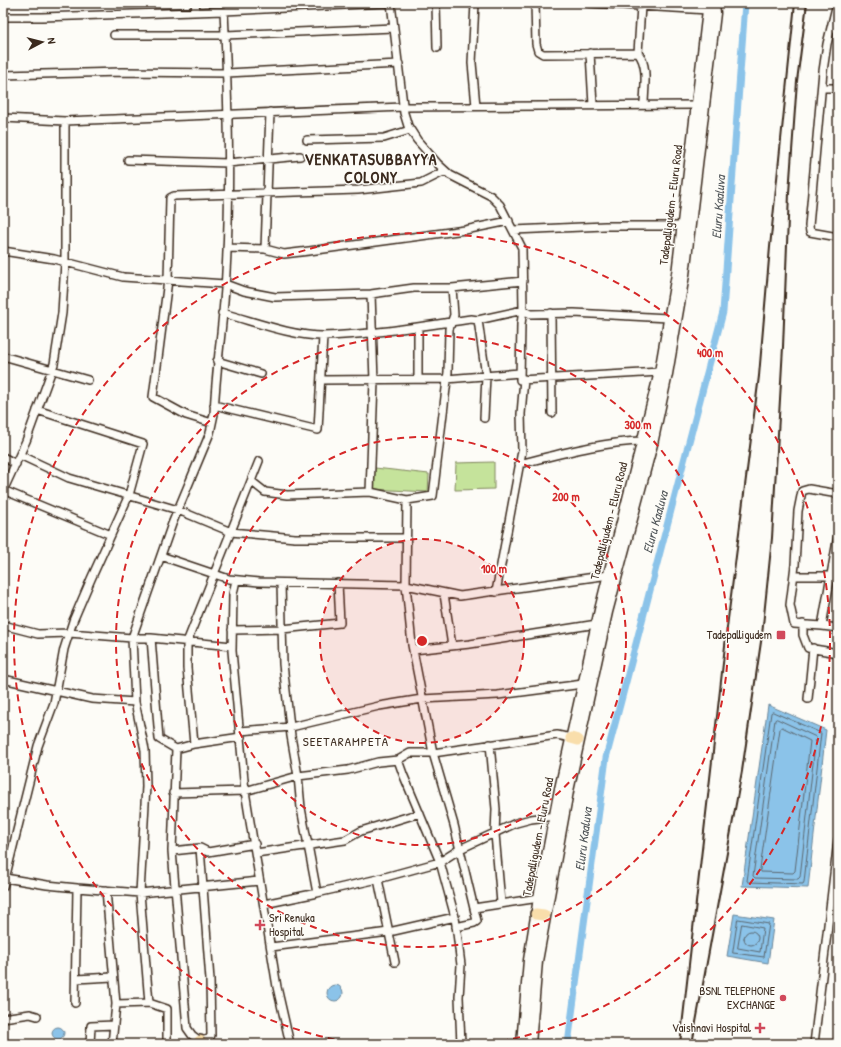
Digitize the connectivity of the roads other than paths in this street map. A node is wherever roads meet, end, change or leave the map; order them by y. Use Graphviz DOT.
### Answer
graph roads {
  1 [pos="195,3"];
  2 [pos="387,3"];
  3 [pos="391,3"];
  4 [pos="436,3"];
  5 [pos="475,3"];
  6 [pos="535,3"];
  7 [pos="589,3"];
  8 [pos="837,3"];
  9 [pos="712,5"];
  10 [pos="641,6"];
  11 [pos="242,7"];
  12 [pos="196,12"];
  13 [pos="224,12"];
  14 [pos="3,17"];
  15 [pos="394,28"];
  16 [pos="114,34"];
  17 [pos="225,34"];
  18 [pos="437,48"];
  19 [pos="590,53"];
  20 [pos="638,53"];
  21 [pos="399,64"];
  22 [pos="227,73"];
  23 [pos="3,75"];
  24 [pos="822,88"];
  25 [pos="838,88"];
  26 [pos="593,105"];
  27 [pos="644,105"];
  28 [pos="696,105"];
  29 [pos="476,106"];
  30 [pos="403,107"];
  31 [pos="270,112"];
  32 [pos="228,114"];
  33 [pos="3,118"];
  34 [pos="65,121"];
  35 [pos="410,130"];
  36 [pos="307,140"];
  37 [pos="300,156"];
  38 [pos="269,158"];
  39 [pos="128,160"];
  40 [pos="228,163"];
  41 [pos="445,170"];
  42 [pos="266,193"];
  43 [pos="228,195"];
  44 [pos="509,221"];
  45 [pos="681,226"];
  46 [pos="514,230"];
  47 [pos="838,236"];
  48 [pos="227,248"];
  49 [pos="265,249"];
  50 [pos="3,251"];
  51 [pos="65,262"];
  52 [pos="168,280"];
  53 [pos="523,281"];
  54 [pos="225,284"];
  55 [pos="452,288"];
  56 [pos="371,294"];
  57 [pos="523,310"];
  58 [pos="222,313"];
  59 [pos="551,313"];
  60 [pos="668,318"];
  61 [pos="478,320"];
  62 [pos="452,322"];
  63 [pos="418,326"];
  64 [pos="374,332"];
  65 [pos="323,336"];
  66 [pos="3,356"];
  67 [pos="218,361"];
  68 [pos="52,370"];
  69 [pos="660,372"];
  70 [pos="261,374"];
  71 [pos="486,376"];
  72 [pos="522,376"];
  73 [pos="551,378"];
  74 [pos="418,379"];
  75 [pos="446,379"];
  76 [pos="88,380"];
  77 [pos="321,380"];
  78 [pos="374,381"];
  79 [pos="214,405"];
  80 [pos="37,410"];
  81 [pos="552,413"];
  82 [pos="484,418"];
  83 [pos="212,423"];
  84 [pos="643,441"];
  85 [pos="20,455"];
  86 [pos="3,457"];
  87 [pos="259,461"];
  88 [pos="16,464"];
  89 [pos="519,464"];
  90 [pos="251,481"];
  91 [pos="3,491"];
  92 [pos="370,492"];
  93 [pos="838,494"];
  94 [pos="129,495"];
  95 [pos="407,500"];
  96 [pos="178,510"];
  97 [pos="231,532"];
  98 [pos="110,535"];
  99 [pos="838,535"];
  100 [pos="406,538"];
  101 [pos="161,556"];
  102 [pos="214,574"];
  103 [pos="609,576"];
  104 [pos="794,576"];
  105 [pos="831,576"];
  106 [pos="236,580"];
  107 [pos="281,583"];
  108 [pos="338,583"];
  109 [pos="406,585"];
  110 [pos="496,592"];
  111 [pos="444,594"];
  112 [pos="597,624"];
  113 [pos="803,624"];
  114 [pos="3,625"];
  115 [pos="822,626"];
  116 [pos="838,628"];
  117 [pos="282,629"];
  118 [pos="232,630"];
  119 [pos="69,633"];
  120 [pos="132,638"];
  121 [pos="151,638"];
  122 [pos="187,642"];
  123 [pos="232,646"];
  124 [pos="452,646"];
  125 [pos="813,648"];
  126 [pos="413,650"];
  127 [pos="838,653"];
  128 [pos="3,679"];
  129 [pos="583,684"];
  130 [pos="56,690"];
  131 [pos="422,699"];
  132 [pos="808,699"];
  133 [pos="135,702"];
  134 [pos="291,728"];
  135 [pos="241,734"];
  136 [pos="575,739"];
  137 [pos="194,744"];
  138 [pos="490,744"];
  139 [pos="176,749"];
  140 [pos="433,753"];
  141 [pos="398,760"];
  142 [pos="298,776"];
  143 [pos="245,791"];
  144 [pos="173,793"];
  145 [pos="420,813"];
  146 [pos="555,816"];
  147 [pos="495,834"];
  148 [pos="838,840"];
  149 [pos="255,844"];
  150 [pos="308,844"];
  151 [pos="200,848"];
  152 [pos="460,849"];
  153 [pos="172,851"];
  154 [pos="256,853"];
  155 [pos="440,862"];
  156 [pos="5,878"];
  157 [pos="378,879"];
  158 [pos="259,881"];
  159 [pos="3,887"];
  160 [pos="77,888"];
  161 [pos="204,888"];
  162 [pos="106,890"];
  163 [pos="176,891"];
  164 [pos="140,893"];
  165 [pos="317,893"];
  166 [pos="539,898"];
  167 [pos="502,903"];
  168 [pos="264,904"];
  169 [pos="474,908"];
  170 [pos="540,914"];
  171 [pos="455,917"];
  172 [pos="456,927"];
  173 [pos="389,932"];
  174 [pos="271,947"];
  175 [pos="395,962"];
  176 [pos="114,977"];
  177 [pos="76,979"];
  178 [pos="75,1003"];
  179 [pos="149,1003"];
  180 [pos="116,1004"];
  181 [pos="37,1016"];
  182 [pos="3,1018"];
  183 [pos="114,1025"];
  184 [pos="200,1043"];
  185 [pos="90,1044"];
  186 [pos="112,1044"];
  187 [pos="167,1044"];
  188 [pos="290,1044"];
  189 [pos="461,1044"];
  190 [pos="522,1044"];
  191 [pos="530,1044"];
  192 [pos="814,1044"];
  1 -- 12 [label="street"];
  2 -- 11 [label="street"];
  3 -- 15 [label="street"];
  4 -- 18 [label="street"];
  5 -- 29 [label="street"];
  6 -- 19 [label="street"];
  7 -- 10 [label="street"];
  8 -- 24 [label="street"];
  9 -- 10 [label="street"];
  9 -- 28 [label="main road, Tadepalligudem - Eluru Road"];
  9 -- 136 [label="main road, Tadepalligudem - Eluru Road"];
  10 -- 20 [label="street"];
  11 -- 13 [label="street"];
  12 -- 13 [label="street"];
  12 -- 14 [label="street"];
  13 -- 17 [label="street"];
  15 -- 17 [label="street"];
  15 -- 21 [label="street"];
  16 -- 17 [label="street"];
  17 -- 22 [label="street"];
  19 -- 20 [label="street"];
  19 -- 26 [label="street"];
  20 -- 27 [label="street"];
  21 -- 22 [label="street"];
  21 -- 30 [label="street"];
  22 -- 23 [label="street"];
  22 -- 32 [label="street"];
  24 -- 25 [label="street"];
  24 -- 47 [label="street"];
  26 -- 27 [label="street"];
  26 -- 29 [label="street"];
  27 -- 28 [label="street"];
  28 -- 45 [label="main road, Tadepalligudem - Eluru Road"];
  29 -- 30 [label="street"];
  30 -- 31 [label="street"];
  30 -- 35 [label="street"];
  31 -- 32 [label="street"];
  31 -- 38 [label="street"];
  32 -- 34 [label="street"];
  32 -- 40 [label="street"];
  33 -- 34 [label="street"];
  34 -- 51 [label="street"];
  35 -- 36 [label="street"];
  35 -- 41 [label="street"];
  37 -- 38 [label="street"];
  38 -- 40 [label="street"];
  38 -- 42 [label="street"];
  39 -- 40 [label="street"];
  40 -- 43 [label="street"];
  41 -- 42 [label="street"];
  41 -- 44 [label="street"];
  42 -- 43 [label="street"];
  42 -- 49 [label="street"];
  43 -- 48 [label="street"];
  43 -- 52 [label="street"];
  44 -- 46 [label="street"];
  44 -- 49 [label="street"];
  45 -- 46 [label="street"];
  45 -- 60 [label="main road, Tadepalligudem - Eluru Road"];
  46 -- 53 [label="street"];
  48 -- 49 [label="street"];
  48 -- 54 [label="street"];
  50 -- 51 [label="street"];
  51 -- 52 [label="street"];
  51 -- 68 [label="street"];
  52 -- 54 [label="street"];
  52 -- 83 [label="street"];
  53 -- 55 [label="street"];
  53 -- 57 [label="street"];
  54 -- 56 [label="street"];
  54 -- 58 [label="street"];
  55 -- 56 [label="street"];
  55 -- 62 [label="street"];
  56 -- 64 [label="street"];
  57 -- 59 [label="street"];
  57 -- 61 [label="street"];
  57 -- 72 [label="street"];
  58 -- 65 [label="street"];
  58 -- 67 [label="street"];
  59 -- 60 [label="street"];
  59 -- 73 [label="street"];
  60 -- 69 [label="main road, Tadepalligudem - Eluru Road"];
  61 -- 62 [label="street"];
  61 -- 71 [label="street"];
  62 -- 63 [label="street"];
  62 -- 75 [label="street"];
  63 -- 64 [label="street"];
  63 -- 74 [label="street"];
  64 -- 65 [label="street"];
  64 -- 78 [label="street"];
  65 -- 77 [label="street"];
  66 -- 68 [label="street"];
  67 -- 70 [label="street"];
  67 -- 79 [label="street"];
  68 -- 76 [label="street"];
  68 -- 80 [label="street"];
  69 -- 73 [label="street"];
  69 -- 84 [label="main road, Tadepalligudem - Eluru Road"];
  71 -- 72 [label="street"];
  71 -- 75 [label="street"];
  71 -- 82 [label="street"];
  72 -- 73 [label="street"];
  72 -- 89 [label="street"];
  73 -- 81 [label="street"];
  74 -- 75 [label="street"];
  74 -- 78 [label="street"];
  75 -- 95 [label="street"];
  77 -- 78 [label="street"];
  77 -- 79 [label="street"];
  78 -- 92 [label="street"];
  79 -- 83 [label="street"];
  80 -- 85 [label="street"];
  80 -- 94 [label="street"];
  83 -- 96 [label="street"];
  84 -- 89 [label="street"];
  84 -- 103 [label="main road, Tadepalligudem - Eluru Road"];
  85 -- 88 [label="street"];
  85 -- 94 [label="street"];
  86 -- 88 [label="street"];
  87 -- 90 [label="street"];
  88 -- 91 [label="street"];
  89 -- 110 [label="street"];
  90 -- 92 [label="street"];
  90 -- 97 [label="street"];
  91 -- 98 [label="street"];
  92 -- 95 [label="street"];
  93 -- 104 [label="street"];
  94 -- 96 [label="street"];
  94 -- 98 [label="street"];
  95 -- 100 [label="street"];
  96 -- 97 [label="street"];
  96 -- 101 [label="street"];
  97 -- 100 [label="street"];
  97 -- 102 [label="street"];
  98 -- 119 [label="street"];
  99 -- 105 [label="street"];
  100 -- 109 [label="street"];
  101 -- 102 [label="street"];
  101 -- 120 [label="street"];
  102 -- 106 [label="street"];
  102 -- 122 [label="street"];
  103 -- 110 [label="street"];
  103 -- 112 [label="main road, Tadepalligudem - Eluru Road"];
  104 -- 105 [label="street"];
  104 -- 113 [label="street"];
  105 -- 115 [label="street"];
  106 -- 107 [label="street"];
  106 -- 118 [label="street"];
  107 -- 108 [label="street"];
  107 -- 117 [label="street"];
  108 -- 109 [label="street"];
  108 -- 117 [label="street"];
  109 -- 111 [label="street"];
  109 -- 126 [label="street"];
  110 -- 111 [label="street"];
  111 -- 124 [label="street"];
  112 -- 124 [label="street"];
  112 -- 129 [label="main road, Tadepalligudem - Eluru Road"];
  113 -- 115 [label="street"];
  113 -- 125 [label="street"];
  114 -- 119 [label="street"];
  115 -- 116 [label="street"];
  117 -- 118 [label="street"];
  117 -- 134 [label="street"];
  118 -- 123 [label="street"];
  119 -- 120 [label="street"];
  119 -- 130 [label="street"];
  120 -- 121 [label="street"];
  120 -- 133 [label="street"];
  121 -- 122 [label="street"];
  121 -- 139 [label="street"];
  122 -- 123 [label="street"];
  122 -- 137 [label="street"];
  123 -- 135 [label="street"];
  124 -- 126 [label="street"];
  125 -- 127 [label="street"];
  125 -- 132 [label="street"];
  126 -- 131 [label="street"];
  128 -- 130 [label="street"];
  129 -- 131 [label="street"];
  129 -- 136 [label="main road, Tadepalligudem - Eluru Road"];
  130 -- 133 [label="street"];
  130 -- 156 [label="street"];
  131 -- 134 [label="street"];
  131 -- 140 [label="street"];
  133 -- 164 [label="street"];
  134 -- 135 [label="street"];
  134 -- 142 [label="street"];
  135 -- 137 [label="street"];
  135 -- 143 [label="street"];
  136 -- 138 [label="street"];
  136 -- 146 [label="main road, Tadepalligudem - Eluru Road"];
  136 -- 170 [label="main road, Tadepalligudem - Eluru Road"];
  137 -- 139 [label="street"];
  138 -- 140 [label="street"];
  138 -- 147 [label="street"];
  139 -- 144 [label="street"];
  140 -- 141 [label="street"];
  140 -- 152 [label="street"];
  141 -- 142 [label="street"];
  141 -- 145 [label="street"];
  142 -- 143 [label="street"];
  142 -- 150 [label="street"];
  143 -- 144 [label="street"];
  143 -- 149 [label="street"];
  144 -- 153 [label="street"];
  145 -- 150 [label="street"];
  145 -- 155 [label="street"];
  146 -- 147 [label="street"];
  146 -- 166 [label="main road, Tadepalligudem - Eluru Road"];
  147 -- 152 [label="street"];
  147 -- 167 [label="street"];
  148 -- 192 [label="street"];
  149 -- 151 [label="street"];
  149 -- 154 [label="street"];
  150 -- 154 [label="street"];
  150 -- 165 [label="street"];
  151 -- 153 [label="street"];
  151 -- 161 [label="street"];
  152 -- 155 [label="street"];
  152 -- 169 [label="street"];
  153 -- 163 [label="street"];
  154 -- 158 [label="street"];
  155 -- 157 [label="street"];
  155 -- 171 [label="street"];
  156 -- 159 [label="street"];
  156 -- 160 [label="street"];
  157 -- 165 [label="street"];
  157 -- 173 [label="street"];
  158 -- 161 [label="street"];
  158 -- 168 [label="street"];
  160 -- 162 [label="street"];
  160 -- 177 [label="street"];
  161 -- 163 [label="street"];
  161 -- 184 [label="street"];
  162 -- 164 [label="street"];
  162 -- 176 [label="street"];
  163 -- 164 [label="street"];
  163 -- 184 [label="street"];
  164 -- 179 [label="street"];
  165 -- 168 [label="street"];
  166 -- 167 [label="street"];
  166 -- 170 [label="main road, Tadepalligudem - Eluru Road"];
  167 -- 169 [label="street"];
  168 -- 174 [label="street"];
  169 -- 172 [label="street"];
  170 -- 190 [label="main road, Tadepalligudem - Eluru Road"];
  170 -- 191 [label="main road, Tadepalligudem - Eluru Road"];
  171 -- 172 [label="street"];
  171 -- 173 [label="street"];
  172 -- 189 [label="street"];
  173 -- 174 [label="street"];
  173 -- 175 [label="street"];
  174 -- 188 [label="street"];
  176 -- 177 [label="street"];
  176 -- 180 [label="street"];
  177 -- 178 [label="street"];
  179 -- 180 [label="street"];
  179 -- 187 [label="street"];
  180 -- 183 [label="street"];
  181 -- 182 [label="street"];
  183 -- 185 [label="street"];
  183 -- 186 [label="street"];
}
